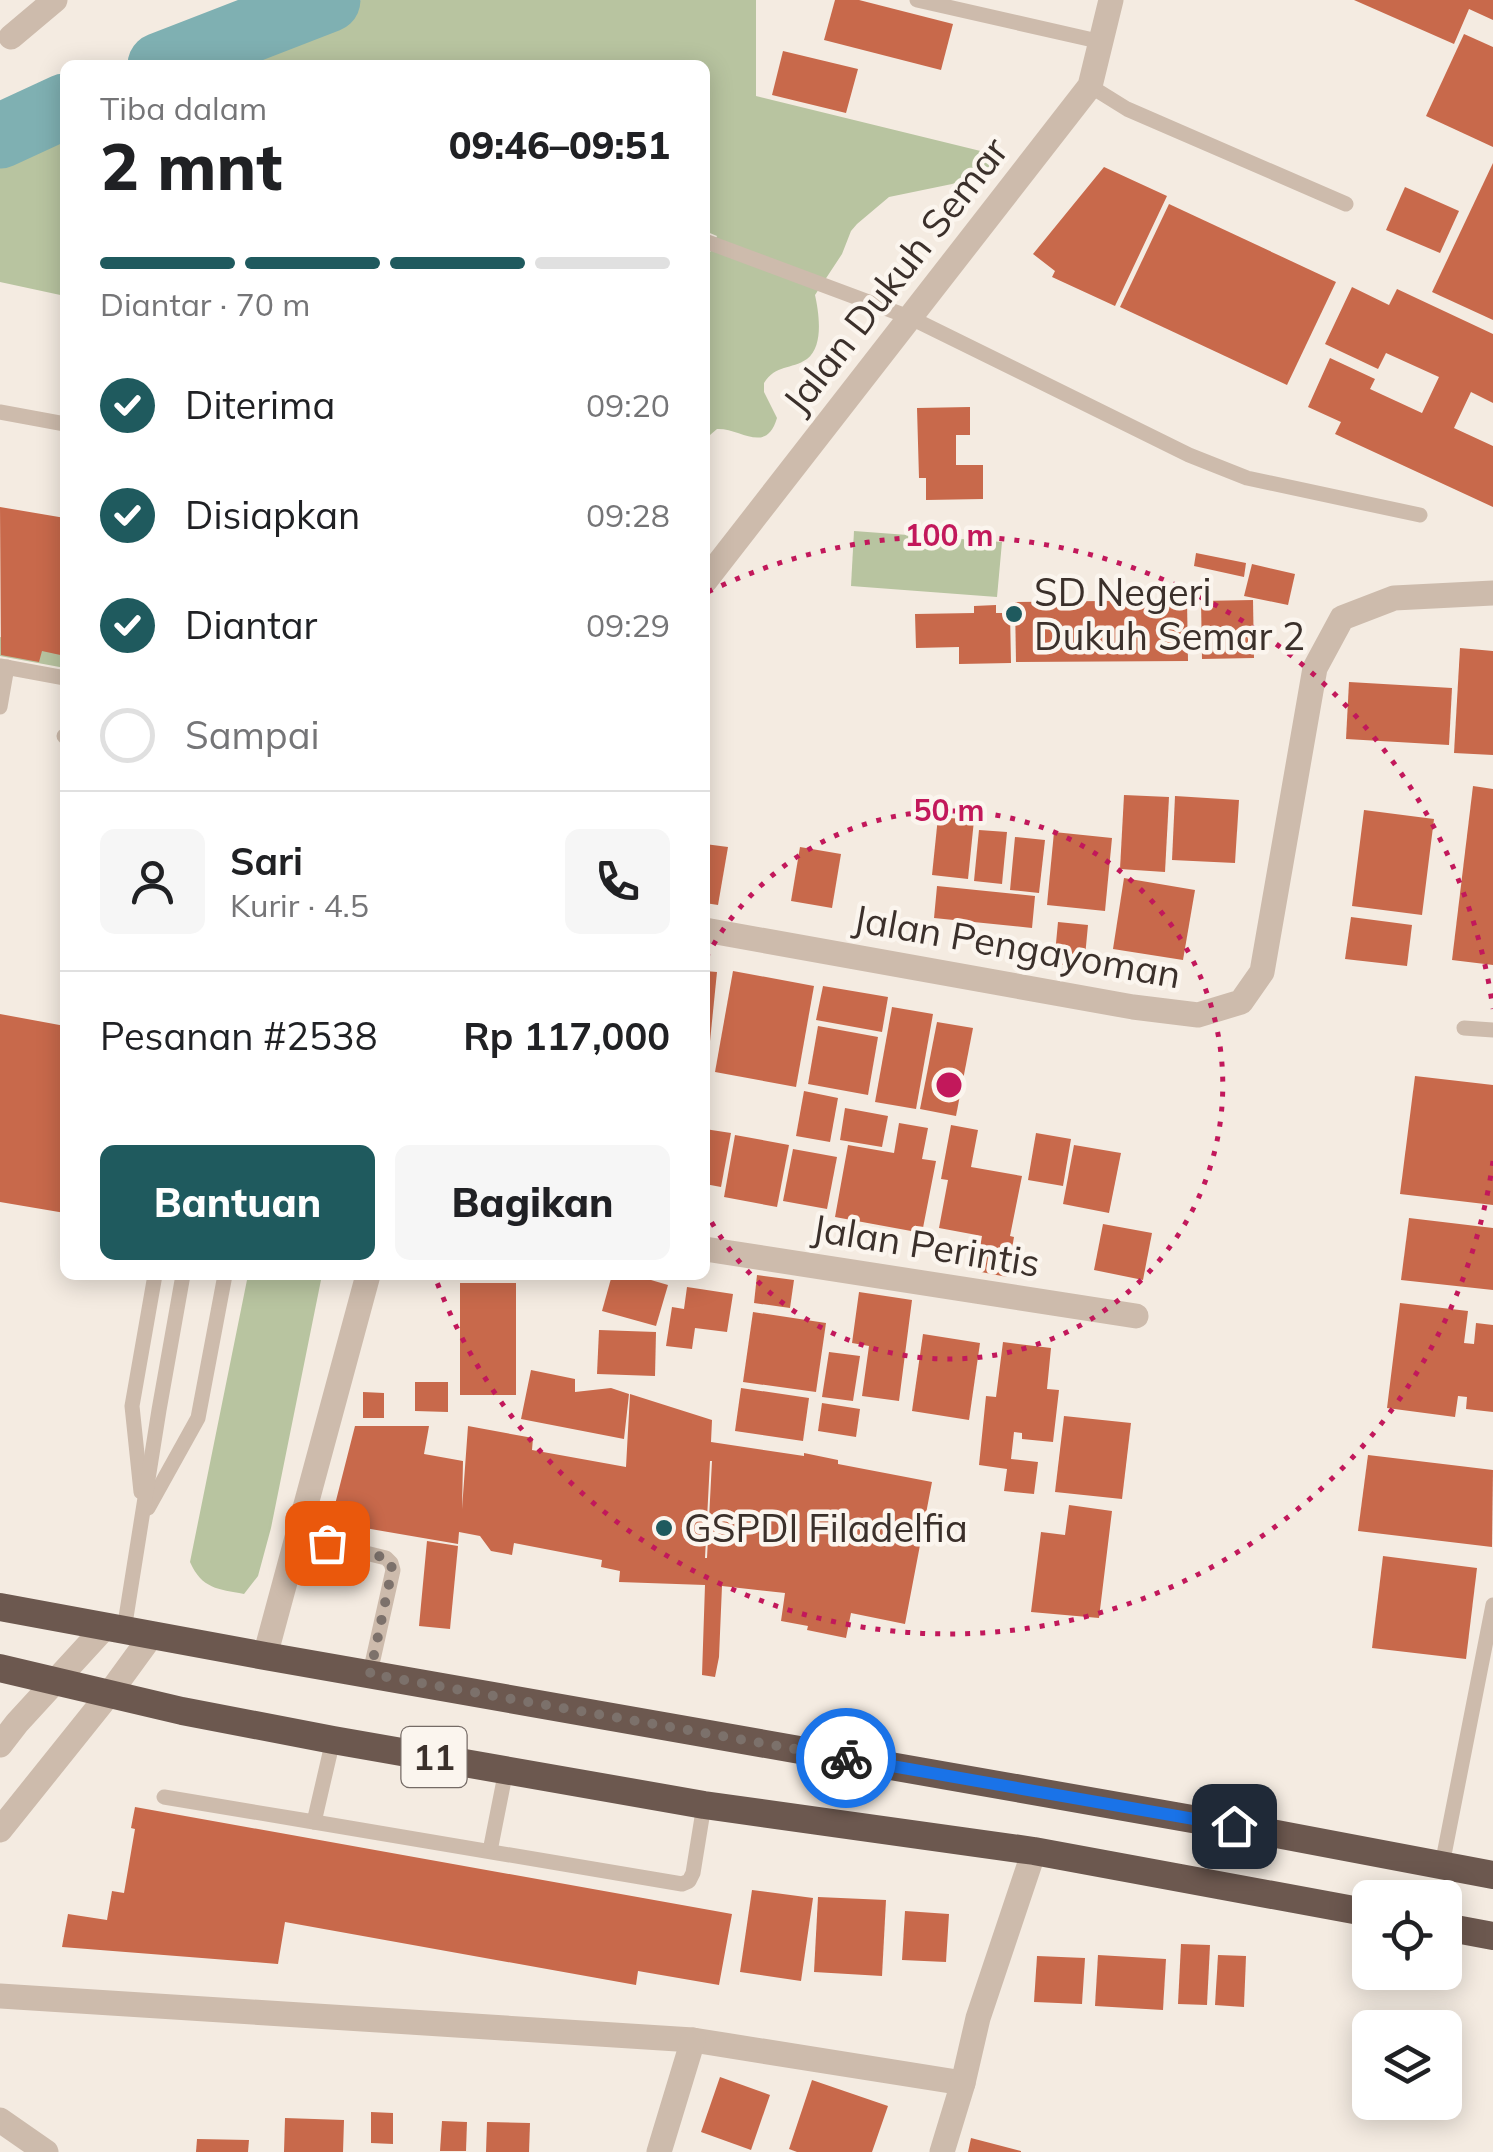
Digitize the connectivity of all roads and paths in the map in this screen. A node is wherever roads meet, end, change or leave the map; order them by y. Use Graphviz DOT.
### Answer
graph roads {
  1 [pos="55,0"];
  2 [pos="917,0"];
  3 [pos="1112,0"];
  4 [pos="12,37"];
  5 [pos="1102,42"];
  6 [pos="1090,86"];
  7 [pos="1346,204"];
  8 [pos="710,243"];
  9 [pos="910,317"];
  10 [pos="0,412"];
  11 [pos="60,423"];
  12 [pos="1420,516"];
  13 [pos="710,575"];
  14 [pos="1493,593"];
  15 [pos="4,667"];
  16 [pos="60,677"];
  17 [pos="0,707"];
  18 [pos="710,931"];
  19 [pos="1464,1028"];
  20 [pos="1493,1030"];
  21 [pos="710,1250"];
  22 [pos="154,1280"];
  23 [pos="182,1280"];
  24 [pos="224,1280"];
  25 [pos="367,1280"];
  26 [pos="1136,1316"];
  27 [pos="144,1516"];
  28 [pos="297,1536"];
  29 [pos="1493,1605"];
  30 [pos="0,1606"];
  31 [pos="127,1630"];
  32 [pos="265,1656"];
  33 [pos="0,1668"];
  34 [pos="370,1674"];
  35 [pos="57,1680"];
  36 [pos="108,1694"];
  37 [pos="333,1740"];
  38 [pos="0,1745"];
  39 [pos="506,1770"];
  40 [pos="164,1797"];
  41 [pos="704,1804"];
  42 [pos="314,1822"];
  43 [pos="0,1830"];
  44 [pos="490,1851"];
  45 [pos="1034,1851"];
  46 [pos="1442,1865"];
  47 [pos="1493,1875"];
  48 [pos="1352,1910"];
  49 [pos="1462,1930"];
  50 [pos="1493,1936"];
  51 [pos="0,1996"];
  52 [pos="693,2040"];
  53 [pos="963,2083"];
  54 [pos="0,2120"];
  55 [pos="46,2152"];
  56 [pos="660,2152"];
  57 [pos="942,2152"];
  1 -- 4 [label="street"];
  2 -- 5 [label="lane"];
  3 -- 5 [label="street, Jalan Dukuh Semar"];
  5 -- 6 [label="street, Jalan Dukuh Semar"];
  6 -- 7 [label="lane"];
  6 -- 9 [label="street, Jalan Dukuh Semar"];
  8 -- 9 [label="lane"];
  9 -- 12 [label="lane"];
  9 -- 13 [label="street, Jalan Dukuh Semar"];
  10 -- 11 [label="lane"];
  14 -- 18 [label="street, Jalan Pengayoman"];
  15 -- 16 [label="lane"];
  15 -- 17 [label="lane"];
  19 -- 20 [label="lane"];
  21 -- 26 [label="street, Jalan Perintis"];
  22 -- 27 [label="lane"];
  23 -- 27 [label="lane"];
  24 -- 27 [label="lane"];
  25 -- 28 [label="street"];
  27 -- 31 [label="lane"];
  28 -- 32 [label="street"];
  28 -- 34 [label="lane"];
  29 -- 46 [label="lane"];
  30 -- 31 [label="highway, 11"];
  31 -- 32 [label="highway, 11"];
  31 -- 35 [label="street"];
  31 -- 36 [label="street"];
  32 -- 34 [label="highway, 11"];
  33 -- 35 [label="highway, 11"];
  34 -- 46 [label="highway, 11"];
  35 -- 36 [label="highway, 11"];
  35 -- 38 [label="street"];
  36 -- 37 [label="highway, 11"];
  36 -- 43 [label="street"];
  37 -- 39 [label="highway, 11"];
  37 -- 42 [label="lane"];
  39 -- 41 [label="highway, 11"];
  39 -- 44 [label="lane"];
  40 -- 42 [label="lane"];
  41 -- 44 [label="lane"];
  41 -- 45 [label="highway, 11"];
  42 -- 44 [label="lane"];
  45 -- 48 [label="highway, 11"];
  45 -- 53 [label="street"];
  46 -- 47 [label="highway, 11"];
  49 -- 50 [label="highway"];
  51 -- 52 [label="street"];
  52 -- 53 [label="street"];
  52 -- 56 [label="street"];
  53 -- 57 [label="street"];
  54 -- 55 [label="street"];
}
